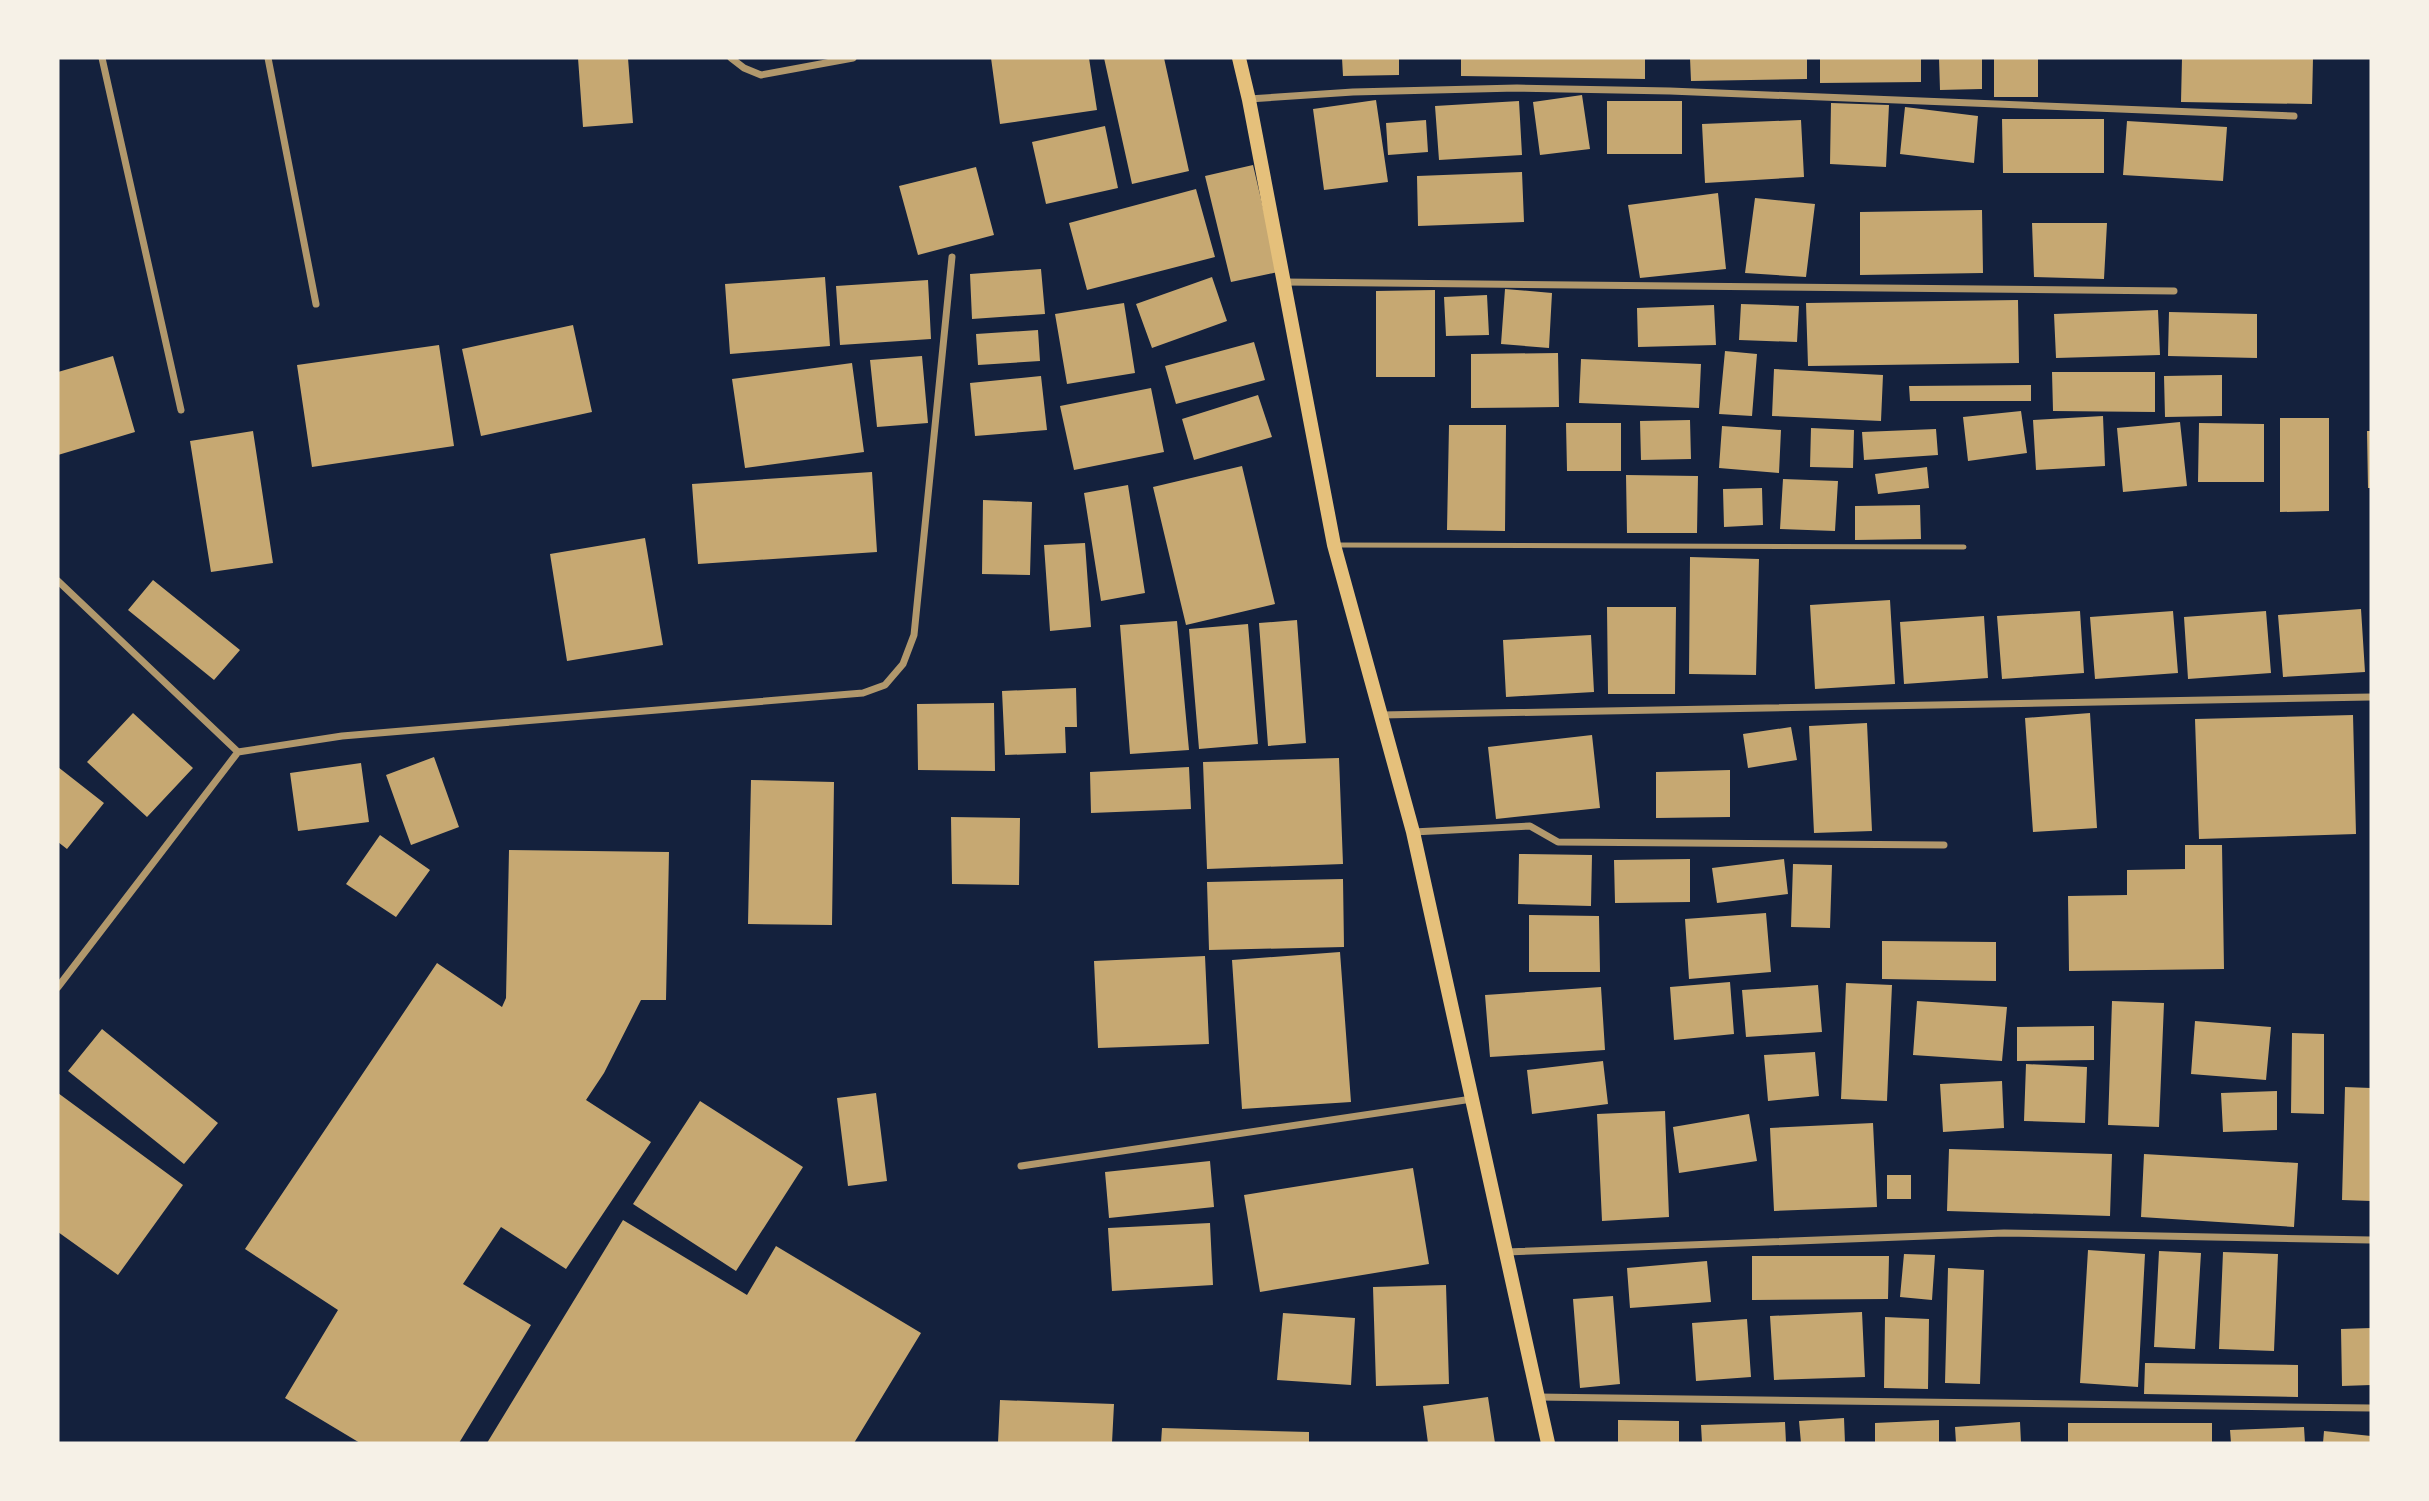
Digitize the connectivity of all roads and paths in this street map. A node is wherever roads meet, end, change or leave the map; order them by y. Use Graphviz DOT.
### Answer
graph roads {
  1 [pos="102,58"];
  2 [pos="268,58"];
  3 [pos="731,58"];
  4 [pos="853,58"];
  5 [pos="1239,58"];
  6 [pos="1249,100"];
  7 [pos="2294,116"];
  8 [pos="952,257"];
  9 [pos="1283,282"];
  10 [pos="2174,291"];
  11 [pos="316,304"];
  12 [pos="181,410"];
  13 [pos="1334,545"];
  14 [pos="1964,547"];
  15 [pos="58,581"];
  16 [pos="2371,697"];
  17 [pos="1380,716"];
  18 [pos="238,752"];
  19 [pos="1413,832"];
  20 [pos="1944,845"];
  21 [pos="58,987"];
  22 [pos="1472,1099"];
  23 [pos="1021,1166"];
  24 [pos="2371,1240"];
  25 [pos="1506,1252"];
  26 [pos="1536,1397"];
  27 [pos="2371,1408"];
  28 [pos="1548,1443"];
  1 -- 12 [label="street"];
  2 -- 11 [label="street"];
  3 -- 4 [label="street"];
  5 -- 6 [label="main road"];
  6 -- 7 [label="street"];
  6 -- 9 [label="main road"];
  8 -- 18 [label="street"];
  9 -- 10 [label="street"];
  9 -- 13 [label="main road"];
  13 -- 14 [label="lane"];
  13 -- 17 [label="main road"];
  15 -- 18 [label="street"];
  16 -- 17 [label="street"];
  17 -- 19 [label="main road"];
  18 -- 21 [label="street"];
  19 -- 20 [label="street"];
  19 -- 22 [label="main road"];
  22 -- 23 [label="street"];
  22 -- 25 [label="main road"];
  24 -- 25 [label="street"];
  25 -- 26 [label="main road"];
  26 -- 27 [label="street"];
  26 -- 28 [label="main road"];
}
